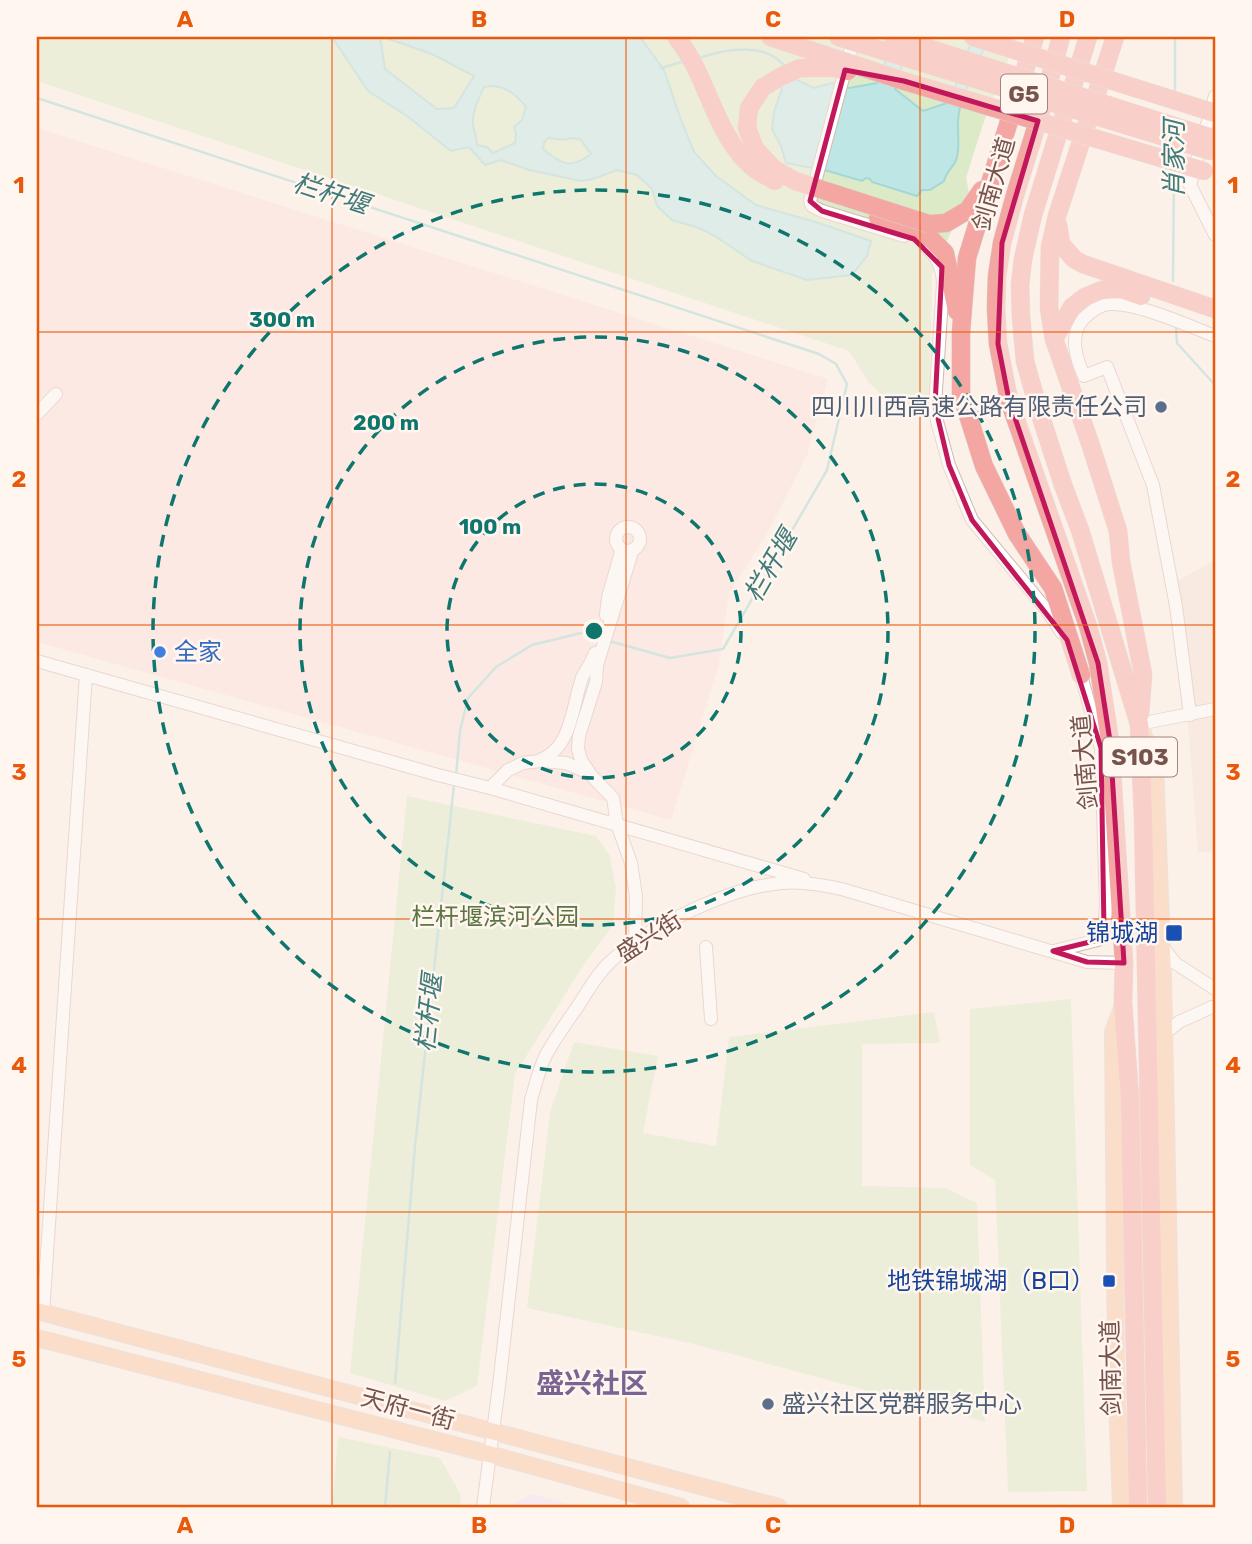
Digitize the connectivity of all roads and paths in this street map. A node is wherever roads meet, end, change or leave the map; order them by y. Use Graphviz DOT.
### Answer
graph roads {
  1 [pos="676,37"];
  2 [pos="770,37"];
  3 [pos="838,37"];
  4 [pos="854,37"];
  5 [pos="893,37"];
  6 [pos="972,37"];
  7 [pos="1035,37"];
  8 [pos="1061,37"];
  9 [pos="1088,37"];
  10 [pos="1115,37"];
  11 [pos="904,81"];
  12 [pos="1215,96"];
  13 [pos="1215,113"];
  14 [pos="1213,148"];
  15 [pos="1211,174"];
  16 [pos="992,175"];
  17 [pos="1057,216"];
  18 [pos="1215,235"];
  19 [pos="1215,309"];
  20 [pos="1215,318"];
  21 [pos="961,332"];
  22 [pos="1215,336"];
  23 [pos="1054,339"];
  24 [pos="56,394"];
  25 [pos="37,414"];
  26 [pos="628,549"];
  27 [pos="597,657"];
  28 [pos="37,660"];
  29 [pos="86,674"];
  30 [pos="1082,676"];
  31 [pos="1215,709"];
  32 [pos="1191,715"];
  33 [pos="1139,724"];
  34 [pos="540,761"];
  35 [pos="589,773"];
  36 [pos="490,788"];
  37 [pos="617,824"];
  38 [pos="825,885"];
  39 [pos="635,943"];
  40 [pos="1162,946"];
  41 [pos="706,947"];
  42 [pos="1053,951"];
  43 [pos="1124,962"];
  44 [pos="1215,989"];
  45 [pos="1123,1003"];
  46 [pos="1215,1007"];
  47 [pos="711,1019"];
  48 [pos="1164,1032"];
  49 [pos="40,1312"];
  50 [pos="37,1338"];
  51 [pos="493,1431"];
  52 [pos="489,1454"];
  53 [pos="483,1507"];
  54 [pos="681,1507"];
  55 [pos="779,1507"];
  56 [pos="1121,1507"];
  57 [pos="1156,1507"];
  1 -- 21 [label="highway, bridge"];
  2 -- 11 [label="highway, bridge"];
  3 -- 14 [label="highway, G5, bridge"];
  4 -- 30 [label="street"];
  5 -- 14 [label="highway, G5, bridge"];
  6 -- 13 [label="highway, bridge"];
  7 -- 16 [label="highway"];
  8 -- 43 [label="highway, 剑南大道 / S103"];
  9 -- 33 [label="highway, 剑南大道 / S103"];
  10 -- 17 [label="highway"];
  11 -- 15 [label="highway, bridge"];
  11 -- 16 [label="highway, bridge"];
  12 -- 18 [label="street"];
  16 -- 21 [label="highway"];
  17 -- 19 [label="highway"];
  17 -- 23 [label="highway"];
  20 -- 23 [label="highway"];
  21 -- 30 [label="highway"];
  22 -- 32 [label="street"];
  23 -- 33 [label="highway"];
  24 -- 25 [label="street"];
  26 -- 27 [label="street"];
  27 -- 34 [label="street"];
  27 -- 35 [label="street"];
  28 -- 29 [label="street"];
  29 -- 36 [label="street"];
  29 -- 49 [label="street"];
  30 -- 42 [label="street"];
  31 -- 32 [label="street"];
  32 -- 33 [label="street"];
  33 -- 40 [label="main road"];
  33 -- 57 [label="highway, 剑南大道 / S103"];
  34 -- 35 [label="street"];
  34 -- 36 [label="street"];
  35 -- 37 [label="street"];
  36 -- 37 [label="street"];
  37 -- 38 [label="street"];
  37 -- 39 [label="street"];
  38 -- 39 [label="street, 盛兴街"];
  38 -- 42 [label="street, 盛兴街"];
  39 -- 51 [label="street, 盛兴街"];
  40 -- 44 [label="street"];
  40 -- 48 [label="main road"];
  41 -- 47 [label="street"];
  42 -- 43 [label="street, 盛兴街"];
  43 -- 45 [label="highway, 剑南大道 / S103"];
  45 -- 56 [label="main road"];
  45 -- 57 [label="highway, 剑南大道 / S103"];
  46 -- 48 [label="street"];
  48 -- 57 [label="main road"];
  49 -- 51 [label="main road, 天府一街"];
  50 -- 52 [label="main road, 天府一街"];
  51 -- 52 [label="street, 盛兴街"];
  51 -- 55 [label="main road, 天府一街"];
  52 -- 53 [label="street, 盛兴街"];
  52 -- 54 [label="main road, 天府一街"];
}
